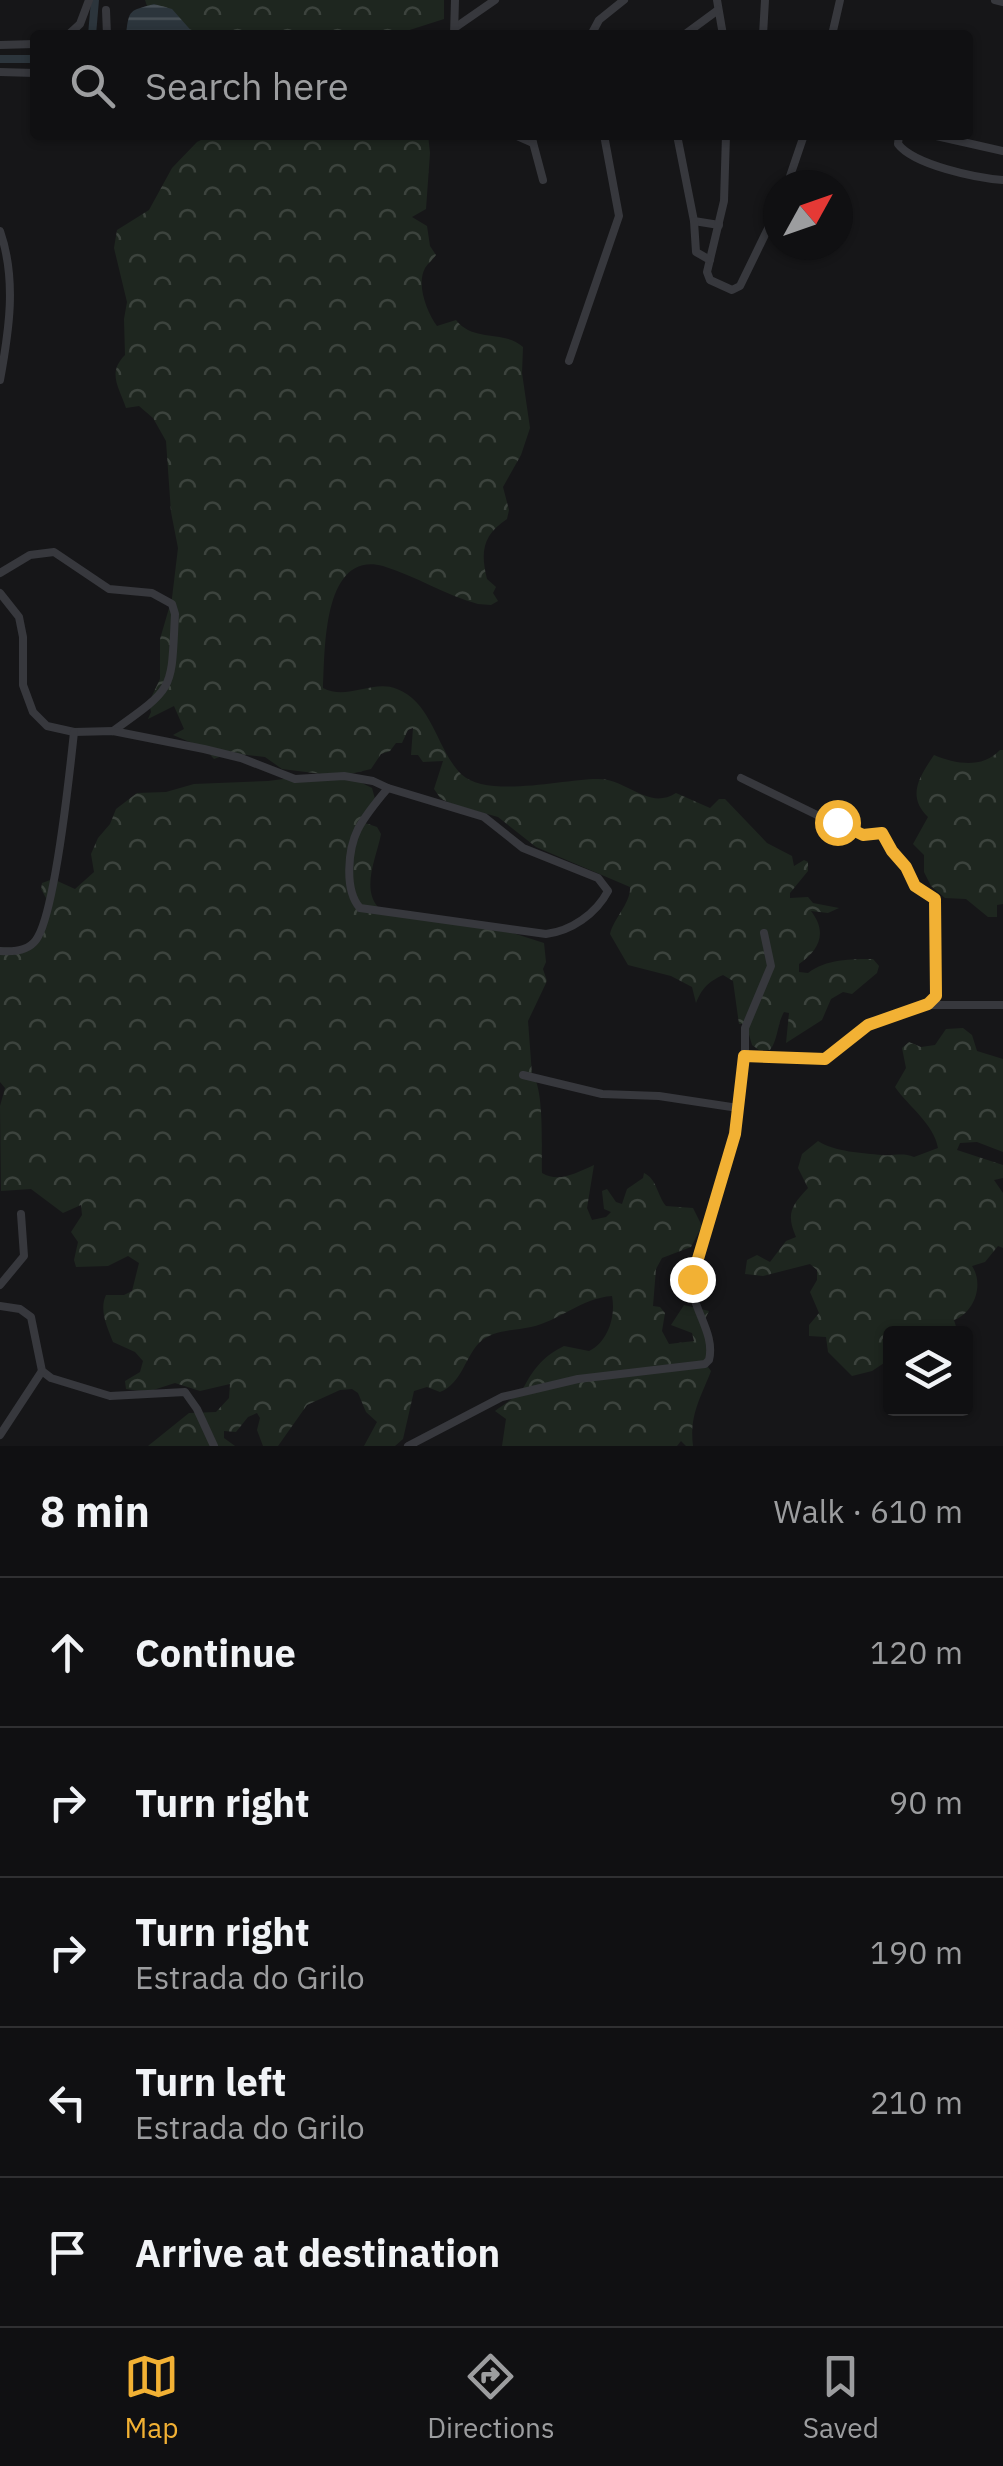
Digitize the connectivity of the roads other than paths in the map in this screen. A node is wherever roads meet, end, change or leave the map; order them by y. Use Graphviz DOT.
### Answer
graph roads {
  1 [pos="89,0"];
  2 [pos="454,0"];
  3 [pos="495,0"];
  4 [pos="624,0"];
  5 [pos="765,0"];
  6 [pos="840,0"];
  7 [pos="995,0"];
  8 [pos="1003,2"];
  9 [pos="718,5"];
  10 [pos="106,10"];
  11 [pos="73,30"];
  12 [pos="107,30"];
  13 [pos="455,30"];
  14 [pos="456,30"];
  15 [pos="594,30"];
  16 [pos="690,30"];
  17 [pos="723,30"];
  18 [pos="763,30"];
  19 [pos="833,30"];
  20 [pos="30,44"];
  21 [pos="0,45"];
  22 [pos="0,72"];
  23 [pos="30,73"];
  24 [pos="532,140"];
  25 [pos="603,140"];
  26 [pos="677,140"];
  27 [pos="726,140"];
  28 [pos="802,140"];
  29 [pos="898,140"];
  30 [pos="954,140"];
  31 [pos="1003,151"];
  32 [pos="792,170"];
  33 [pos="543,180"];
  34 [pos="1003,180"];
  35 [pos="694,221"];
  36 [pos="719,225"];
  37 [pos="0,231"];
  38 [pos="763,239"];
  39 [pos="710,260"];
  40 [pos="568,361"];
  41 [pos="0,380"];
  42 [pos="0,573"];
  43 [pos="1,595"];
  44 [pos="113,731"];
  45 [pos="74,732"];
  46 [pos="741,778"];
  47 [pos="388,788"];
  48 [pos="764,933"];
  49 [pos="0,951"];
  50 [pos="928,1004"];
  51 [pos="1003,1005"];
  52 [pos="744,1056"];
  53 [pos="523,1075"];
  54 [pos="738,1108"];
  55 [pos="21,1214"];
  56 [pos="0,1285"];
  57 [pos="0,1306"];
  58 [pos="42,1371"];
  59 [pos="0,1436"];
  60 [pos="214,1446"];
  61 [pos="408,1446"];
  1 -- 11 [label="street"];
  2 -- 13 [label="street"];
  3 -- 14 [label="street"];
  4 -- 15 [label="street"];
  5 -- 18 [label="street"];
  6 -- 19 [label="street"];
  7 -- 8 [label="street"];
  9 -- 16 [label="street"];
  9 -- 17 [label="street"];
  10 -- 12 [label="street"];
  20 -- 21 [label="street"];
  22 -- 23 [label="street"];
  24 -- 33 [label="street"];
  25 -- 40 [label="street"];
  26 -- 35 [label="street"];
  27 -- 36 [label="street"];
  28 -- 32 [label="street"];
  29 -- 34 [label="street"];
  30 -- 31 [label="street"];
  35 -- 36 [label="street"];
  35 -- 39 [label="street"];
  36 -- 39 [label="street"];
  37 -- 41 [label="street"];
  38 -- 39 [label="street"];
  42 -- 44 [label="street"];
  43 -- 45 [label="street"];
  44 -- 45 [label="street"];
  44 -- 47 [label="street"];
  45 -- 49 [label="street"];
  46 -- 50 [label="street"];
  47 -- 47 [label="street"];
  48 -- 52 [label="street"];
  50 -- 51 [label="street"];
  50 -- 52 [label="street"];
  52 -- 54 [label="street"];
  53 -- 54 [label="street"];
  54 -- 61 [label="street"];
  55 -- 56 [label="street"];
  57 -- 58 [label="street"];
  58 -- 59 [label="street"];
  58 -- 60 [label="street"];
}
